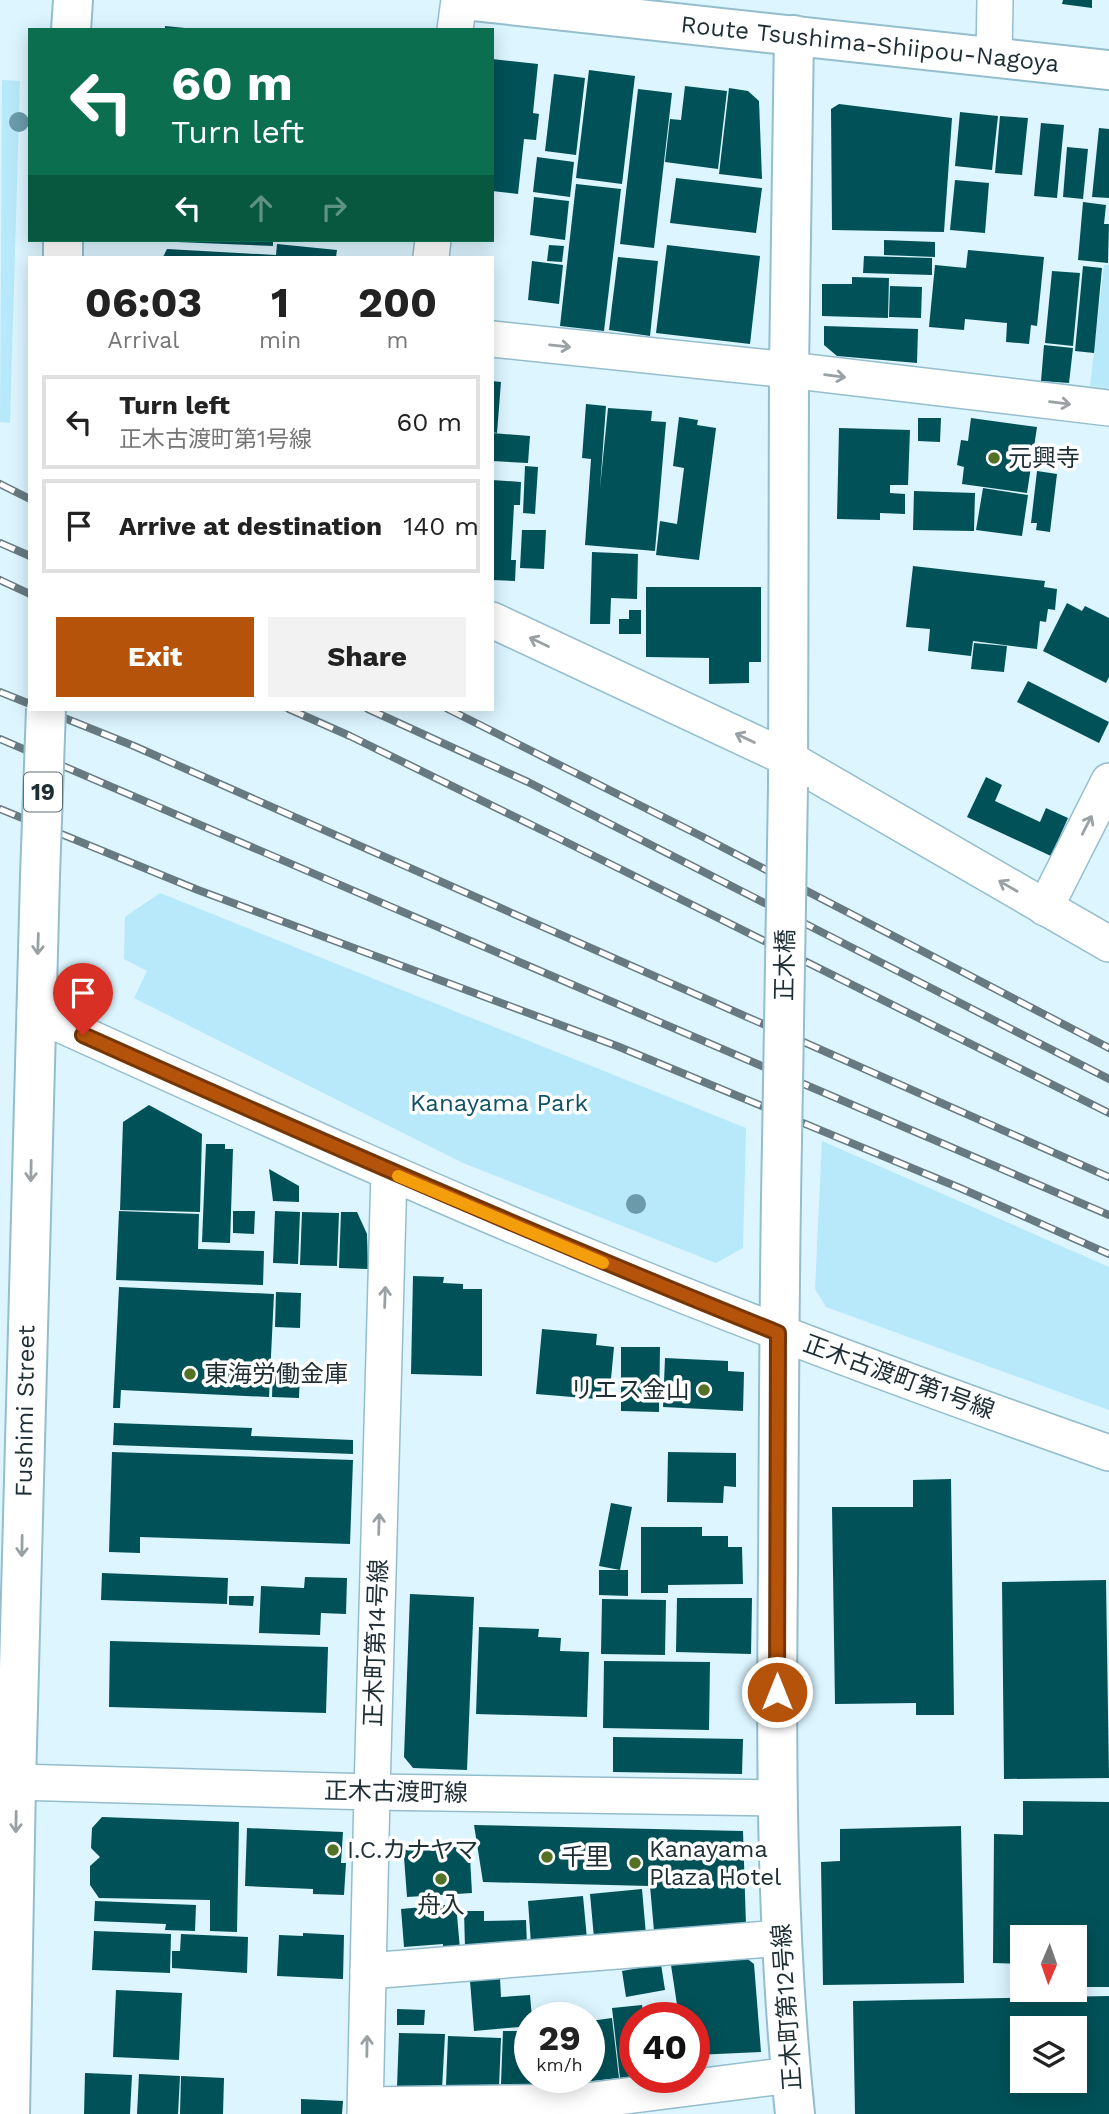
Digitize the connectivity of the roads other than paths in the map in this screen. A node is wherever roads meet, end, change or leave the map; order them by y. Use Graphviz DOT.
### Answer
graph roads {
  1 [pos="73,0"];
  2 [pos="461,0"];
  3 [pos="995,0"];
  4 [pos="71,28"];
  5 [pos="456,28"];
  6 [pos="794,35"];
  7 [pos="994,57"];
  8 [pos="1109,70"];
  9 [pos="494,339"];
  10 [pos="789,370"];
  11 [pos="1109,408"];
  12 [pos="494,621"];
  13 [pos="46,711"];
  14 [pos="788,773"];
  15 [pos="1109,781"];
  16 [pos="1045,908"];
  17 [pos="1109,944"];
  18 [pos="36,1013"];
  19 [pos="782,1143"];
  20 [pos="389,1172"];
  21 [pos="778,1333"];
  22 [pos="1109,1453"];
  23 [pos="16,1782"];
  24 [pos="372,1792"];
  25 [pos="776,1798"];
  26 [pos="781,1938"];
  27 [pos="368,1971"];
  28 [pos="791,2075"];
  29 [pos="366,2109"];
  30 [pos="10,2114"];
  31 [pos="795,2114"];
  1 -- 4 [label="main road"];
  2 -- 5 [label="street"];
  2 -- 6 [label="main road, Route Tsushima-Shiipou-Nagoya"];
  3 -- 7 [label="street"];
  6 -- 7 [label="main road, Route Tsushima-Shiipou-Nagoya"];
  6 -- 10 [label="main road, 正木橋"];
  7 -- 8 [label="main road, Route Tsushima-Shiipou-Nagoya"];
  9 -- 10 [label="street, one-way"];
  10 -- 11 [label="street, one-way"];
  10 -- 14 [label="main road, 正木橋"];
  14 -- 12 [label="street, one-way"];
  13 -- 18 [label="main road, Fushimi Street / 19, one-way, bridge"];
  16 -- 14 [label="street, one-way"];
  14 -- 19 [label="main road, 正木橋, bridge"];
  16 -- 15 [label="street, one-way"];
  16 -- 17 [label="street"];
  18 -- 20 [label="street, 正木古渡町第1号線"];
  18 -- 23 [label="main road, Fushimi Street / 19, one-way"];
  19 -- 21 [label="main road, 正木町第12号線"];
  20 -- 21 [label="street, 正木古渡町第1号線"];
  24 -- 20 [label="street, 正木町第14号線, one-way"];
  21 -- 22 [label="street, 正木古渡町第1号線"];
  21 -- 25 [label="main road, 正木町第12号線"];
  23 -- 24 [label="street, 正木古渡町線"];
  23 -- 30 [label="main road, Fushimi Street / 19, one-way"];
  24 -- 25 [label="street, 正木古渡町線"];
  24 -- 27 [label="street, 正木町第14号線"];
  25 -- 26 [label="main road, 正木町第12号線"];
  26 -- 27 [label="street"];
  26 -- 28 [label="main road, 正木町第12号線"];
  29 -- 27 [label="street, 正木町第14号線, one-way"];
  28 -- 29 [label="street"];
  28 -- 31 [label="main road, 正木町第12号線"];
}
